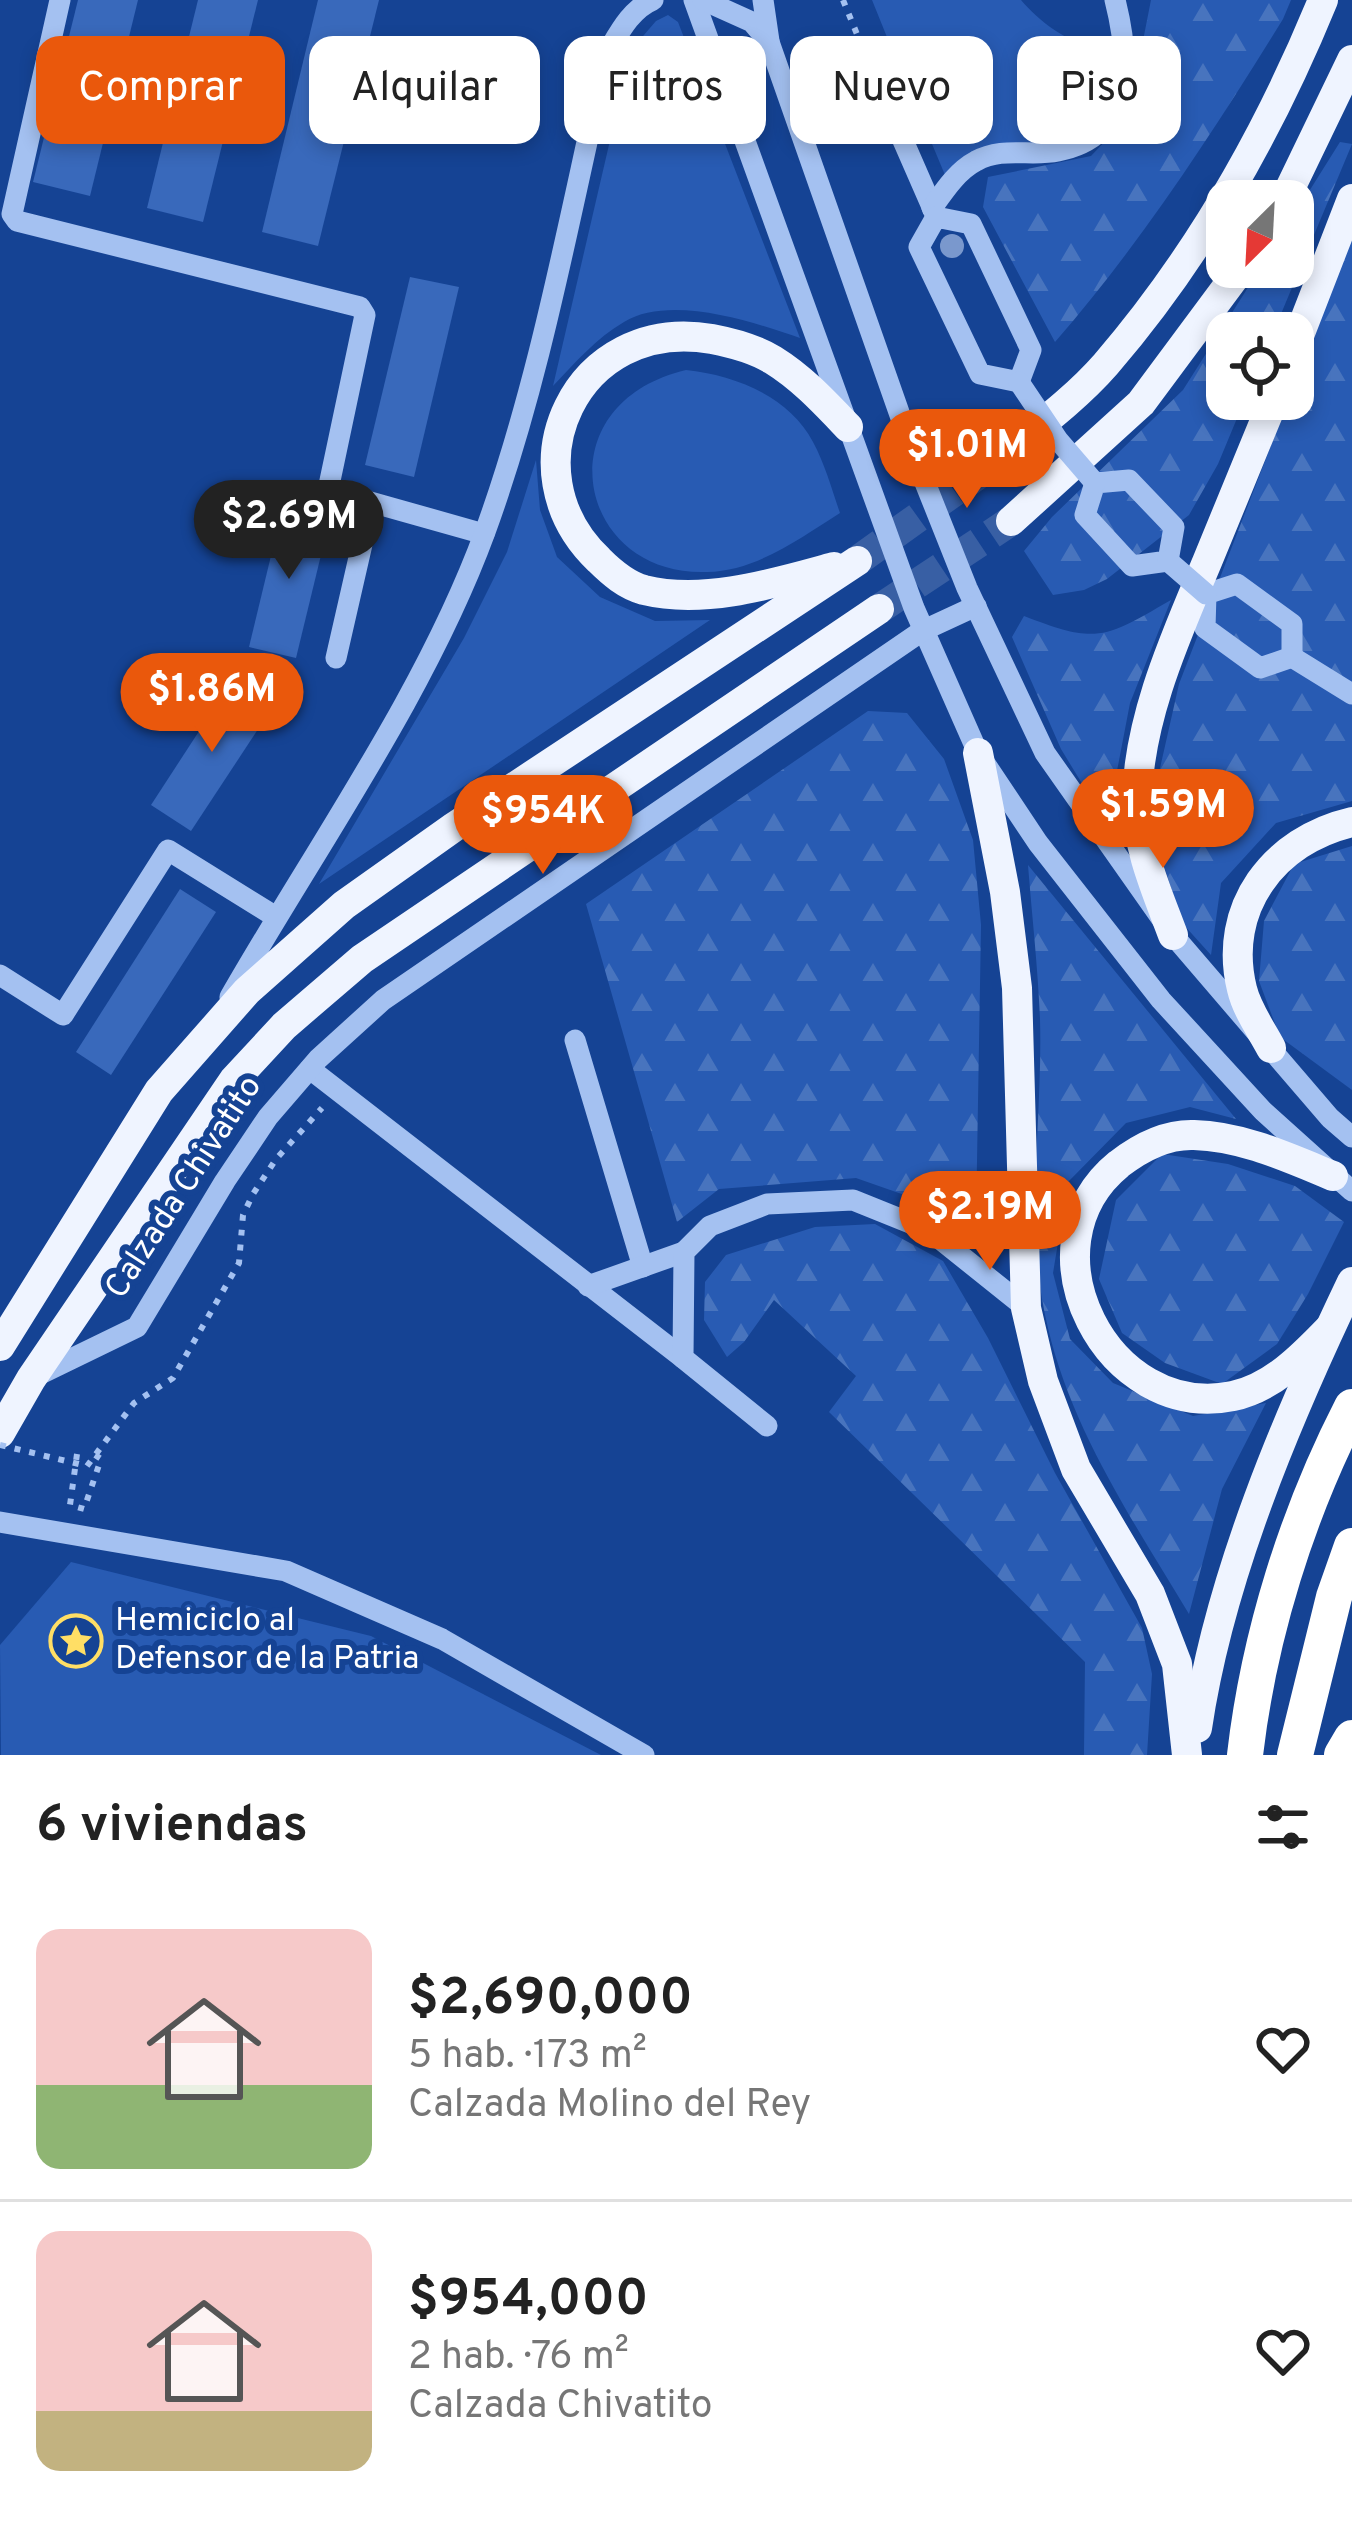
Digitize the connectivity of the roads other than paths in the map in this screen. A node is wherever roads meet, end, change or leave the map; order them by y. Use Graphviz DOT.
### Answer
graph roads {
  1 [pos="60,0"];
  2 [pos="653,0"];
  3 [pos="698,0"];
  4 [pos="763,0"];
  5 [pos="1114,0"];
  6 [pos="1323,0"];
  7 [pos="769,42"];
  8 [pos="1352,60"];
  9 [pos="904,144"];
  10 [pos="1294,180"];
  11 [pos="1352,200"];
  12 [pos="934,213"];
  13 [pos="1226,288"];
  14 [pos="1308,312"];
  15 [pos="1019,382"];
  16 [pos="1265,420"];
  17 [pos="848,427"];
  18 [pos="987,468"];
  19 [pos="1095,484"];
  20 [pos="370,505"];
  21 [pos="1011,521"];
  22 [pos="484,534"];
  23 [pos="1168,561"];
  24 [pos="1206,594"];
  25 [pos="976,606"];
  26 [pos="879,609"];
  27 [pos="922,631"];
  28 [pos="1292,657"];
  29 [pos="335,658"];
  30 [pos="1352,694"];
  31 [pos="978,753"];
  32 [pos="1352,823"];
  33 [pos="276,917"];
  34 [pos="1173,935"];
  35 [pos="0,975"];
  36 [pos="208,1034"];
  37 [pos="575,1040"];
  38 [pos="1271,1048"];
  39 [pos="310,1069"];
  40 [pos="1352,1137"];
  41 [pos="1343,1184"];
  42 [pos="684,1252"];
  43 [pos="644,1267"];
  44 [pos="1352,1282"];
  45 [pos="588,1286"];
  46 [pos="1026,1308"];
  47 [pos="1329,1329"];
  48 [pos="0,1346"];
  49 [pos="683,1358"];
  50 [pos="31,1379"];
  51 [pos="1352,1407"];
  52 [pos="767,1426"];
  53 [pos="0,1433"];
  54 [pos="1352,1454"];
  55 [pos="0,1522"];
  56 [pos="1352,1546"];
  57 [pos="1352,1604"];
  58 [pos="1352,1738"];
  59 [pos="644,1755"];
  60 [pos="1191,1755"];
  61 [pos="1245,1755"];
  62 [pos="1259,1755"];
  63 [pos="1295,1755"];
  64 [pos="1310,1755"];
  65 [pos="1342,1755"];
  1 -- 20 [label="street"];
  2 -- 22 [label="street"];
  3 -- 7 [label="street"];
  3 -- 17 [label="street"];
  4 -- 7 [label="street"];
  5 -- 12 [label="street"];
  6 -- 18 [label="main road"];
  7 -- 25 [label="street"];
  8 -- 10 [label="main road"];
  9 -- 12 [label="street"];
  11 -- 14 [label="main road"];
  12 -- 15 [label="street"];
  12 -- 15 [label="street"];
  13 -- 21 [label="main road"];
  15 -- 19 [label="street, bridge"];
  16 -- 34 [label="main road"];
  17 -- 27 [label="street"];
  17 -- 36 [label="main road, Calzada Chivatito"];
  19 -- 23 [label="street"];
  19 -- 23 [label="street"];
  20 -- 22 [label="street"];
  20 -- 29 [label="street"];
  22 -- 33 [label="street"];
  23 -- 24 [label="street, bridge"];
  24 -- 28 [label="street"];
  24 -- 28 [label="street"];
  25 -- 27 [label="street, Calzada Chivatito"];
  25 -- 34 [label="street"];
  26 -- 50 [label="main road, Calzada Chivatito"];
  27 -- 31 [label="street"];
  27 -- 39 [label="street, Calzada Chivatito"];
  28 -- 30 [label="street"];
  31 -- 41 [label="street"];
  31 -- 46 [label="main road"];
  32 -- 38 [label="main road"];
  33 -- 35 [label="street"];
  33 -- 36 [label="street"];
  34 -- 38 [label="street"];
  36 -- 48 [label="main road, Calzada Chivatito"];
  37 -- 43 [label="street"];
  38 -- 40 [label="street"];
  39 -- 45 [label="street"];
  39 -- 50 [label="street, Calzada Chivatito"];
  41 -- 47 [label="main road"];
  42 -- 43 [label="street"];
  42 -- 46 [label="street"];
  42 -- 49 [label="street"];
  43 -- 45 [label="street"];
  44 -- 47 [label="main road"];
  45 -- 49 [label="street"];
  46 -- 60 [label="main road"];
  47 -- 60 [label="main road"];
  49 -- 52 [label="street"];
  50 -- 53 [label="main road, Calzada Chivatito"];
  51 -- 61 [label="highway"];
  54 -- 62 [label="highway"];
  55 -- 59 [label="street"];
  56 -- 63 [label="highway"];
  57 -- 64 [label="highway"];
  58 -- 65 [label="highway"];
}
